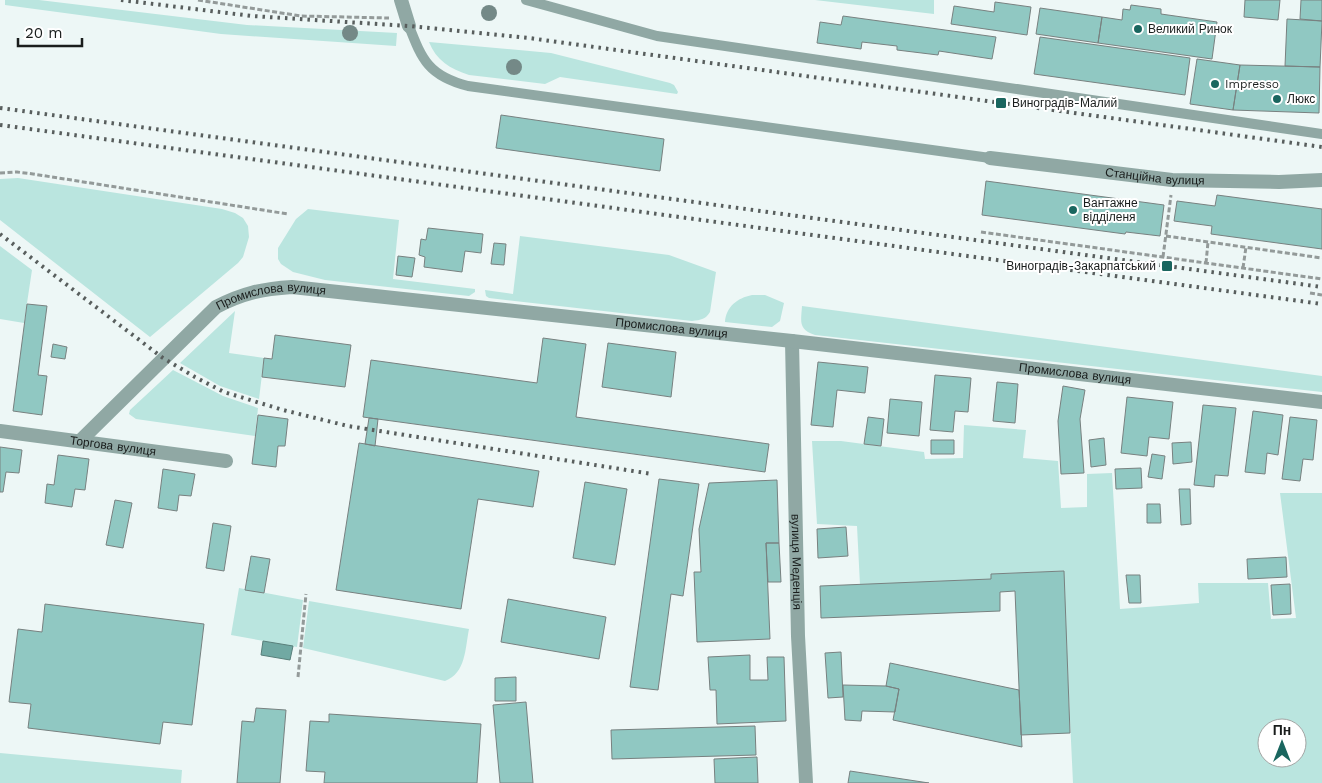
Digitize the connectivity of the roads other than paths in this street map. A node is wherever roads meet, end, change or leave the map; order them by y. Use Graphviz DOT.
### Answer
graph roads {
  1 [pos="401,0"];
  2 [pos="526,0"];
  3 [pos="408,22"];
  4 [pos="1322,134"];
  5 [pos="990,158"];
  6 [pos="1322,180"];
  7 [pos="792,342"];
  8 [pos="1322,402"];
  9 [pos="0,431"];
  10 [pos="80,441"];
  11 [pos="226,461"];
  12 [pos="806,783"];
  1 -- 3 [label="street"];
  2 -- 4 [label="lane"];
  3 -- 5 [label="lane"];
  5 -- 6 [label="street, Станційна вулиця"];
  7 -- 8 [label="street, Промислова вулиця"];
  7 -- 10 [label="street, Промислова вулиця"];
  7 -- 12 [label="street, вулиця Меденція"];
  9 -- 10 [label="street, Торгова вулиця"];
  10 -- 11 [label="street, Торгова вулиця"];
}
